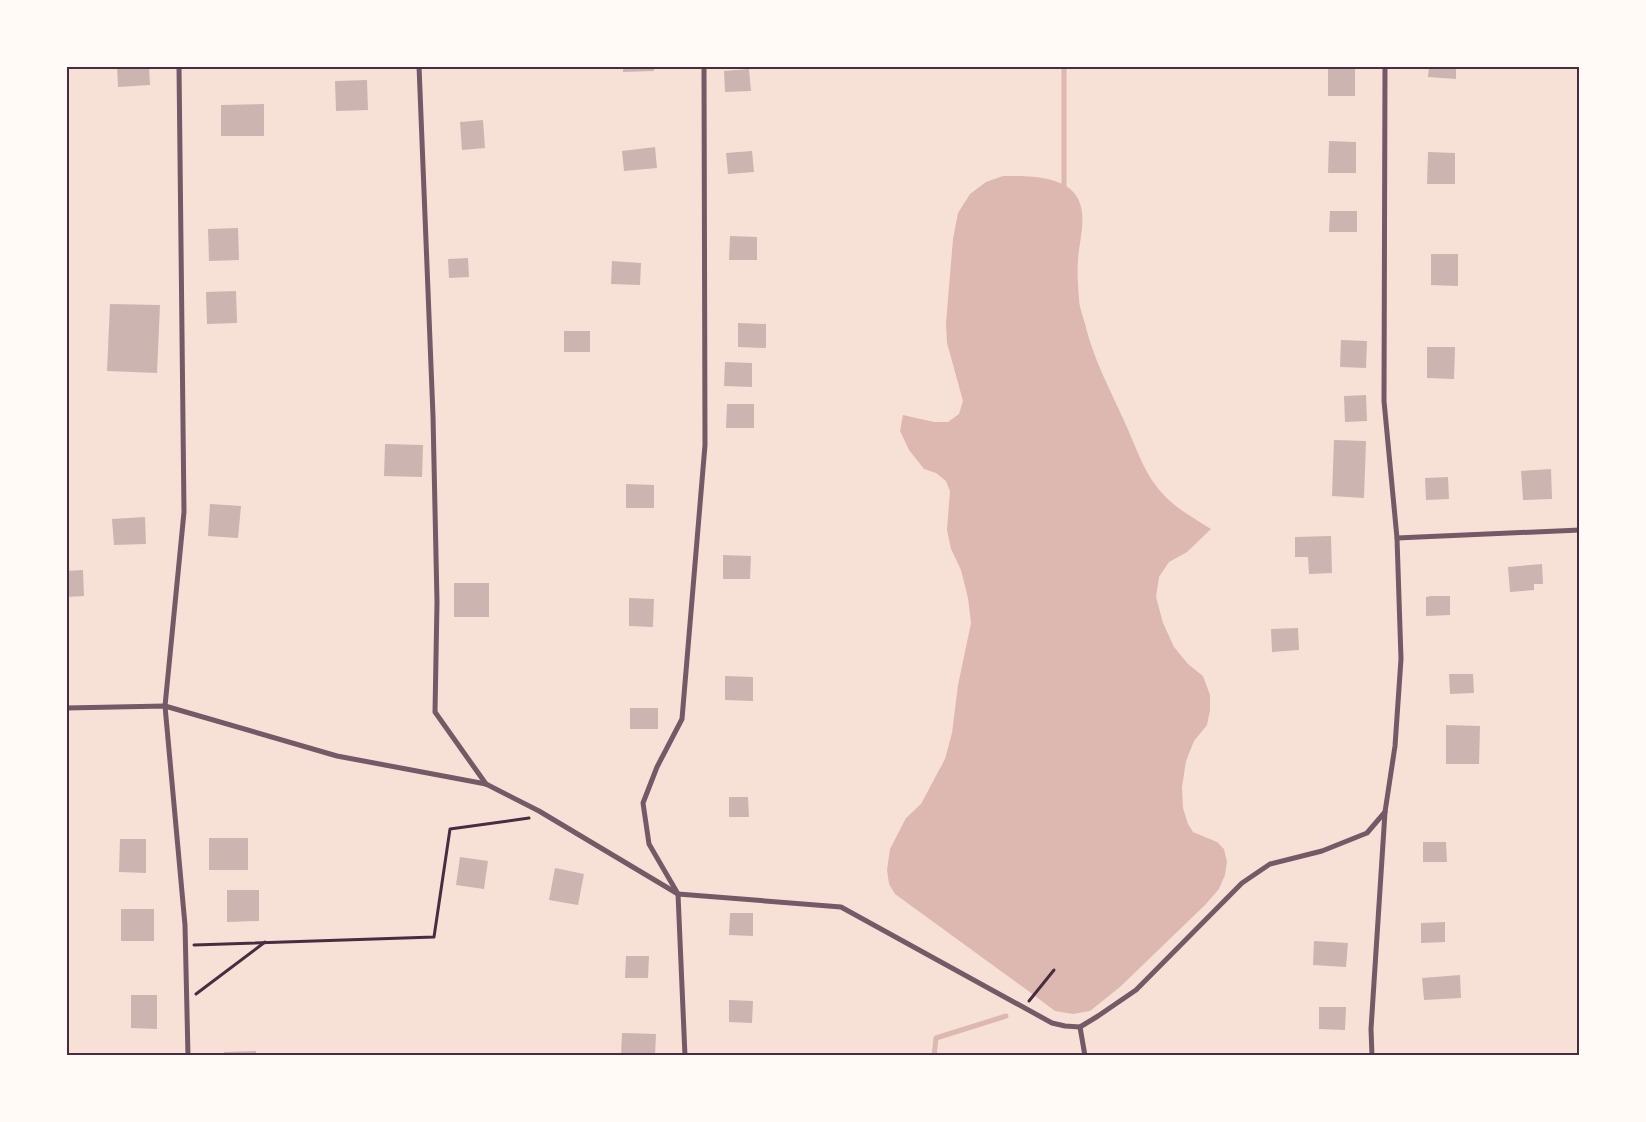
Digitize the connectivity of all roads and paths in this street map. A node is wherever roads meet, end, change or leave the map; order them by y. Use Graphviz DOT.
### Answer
graph roads {
  1 [pos="180,66"];
  2 [pos="419,66"];
  3 [pos="704,66"];
  4 [pos="1385,66"];
  5 [pos="1580,530"];
  6 [pos="1397,538"];
  7 [pos="164,706"];
  8 [pos="66,708"];
  9 [pos="486,784"];
  10 [pos="1384,812"];
  11 [pos="547,815"];
  12 [pos="678,894"];
  13 [pos="265,942"];
  14 [pos="186,945"];
  15 [pos="1054,970"];
  16 [pos="187,1004"];
  17 [pos="1024,1007"];
  18 [pos="1080,1027"];
  19 [pos="188,1056"];
  20 [pos="685,1056"];
  21 [pos="1085,1056"];
  22 [pos="1372,1056"];
  1 -- 7 [label="street"];
  2 -- 9 [label="street"];
  3 -- 12 [label="street"];
  4 -- 6 [label="street"];
  5 -- 6 [label="street"];
  6 -- 10 [label="street"];
  7 -- 8 [label="street"];
  7 -- 9 [label="street"];
  7 -- 14 [label="street"];
  9 -- 11 [label="street"];
  10 -- 18 [label="street"];
  10 -- 22 [label="street"];
  11 -- 12 [label="street"];
  11 -- 13 [label="path"];
  12 -- 17 [label="street"];
  12 -- 20 [label="street"];
  13 -- 14 [label="path"];
  13 -- 16 [label="path"];
  14 -- 16 [label="street"];
  15 -- 17 [label="path"];
  16 -- 19 [label="street"];
  17 -- 18 [label="street"];
  18 -- 21 [label="street"];
}
